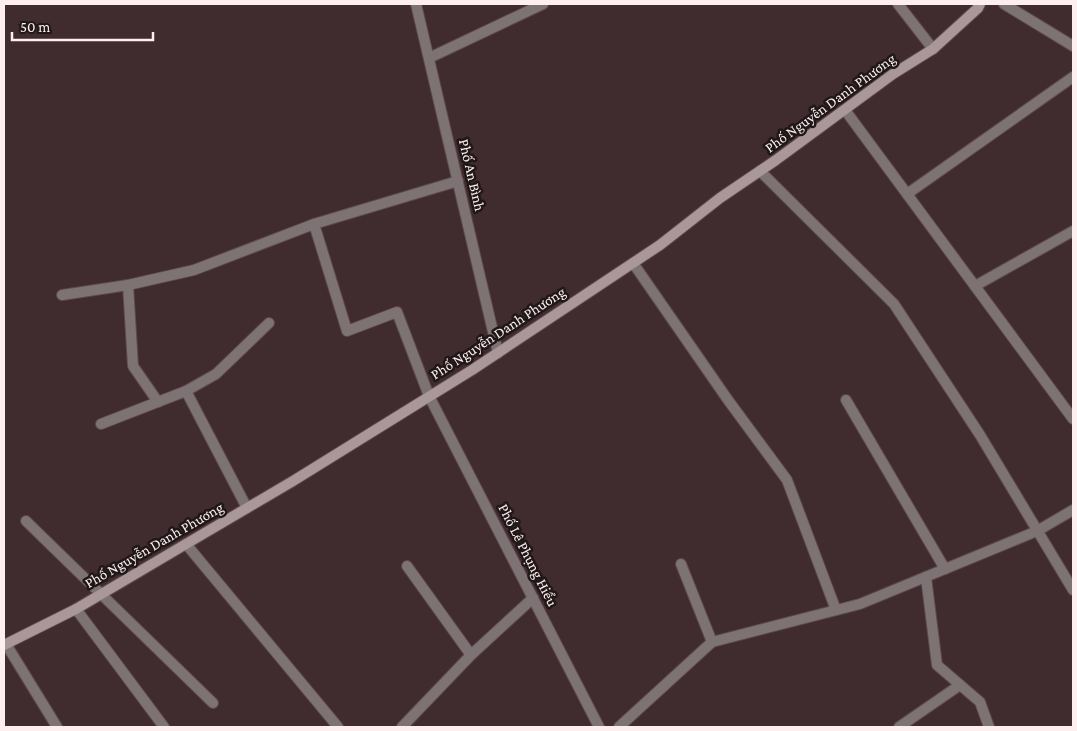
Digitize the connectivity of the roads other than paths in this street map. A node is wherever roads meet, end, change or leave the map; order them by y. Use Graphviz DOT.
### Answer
graph roads {
  1 [pos="416,4"];
  2 [pos="543,4"];
  3 [pos="898,4"];
  4 [pos="980,4"];
  5 [pos="1004,4"];
  6 [pos="1073,46"];
  7 [pos="933,49"];
  8 [pos="429,58"];
  9 [pos="1073,78"];
  10 [pos="845,110"];
  11 [pos="760,171"];
  12 [pos="458,181"];
  13 [pos="907,194"];
  14 [pos="314,224"];
  15 [pos="1073,231"];
  16 [pos="633,263"];
  17 [pos="128,285"];
  18 [pos="976,286"];
  19 [pos="62,295"];
  20 [pos="269,322"];
  21 [pos="498,353"];
  22 [pos="186,391"];
  23 [pos="429,396"];
  24 [pos="846,400"];
  25 [pos="158,402"];
  26 [pos="1073,419"];
  27 [pos="101,424"];
  28 [pos="247,508"];
  29 [pos="1073,510"];
  30 [pos="26,521"];
  31 [pos="1037,531"];
  32 [pos="186,544"];
  33 [pos="681,564"];
  34 [pos="407,566"];
  35 [pos="945,569"];
  36 [pos="926,578"];
  37 [pos="1073,590"];
  38 [pos="102,593"];
  39 [pos="533,598"];
  40 [pos="76,608"];
  41 [pos="836,610"];
  42 [pos="712,642"];
  43 [pos="5,644"];
  44 [pos="471,655"];
  45 [pos="960,686"];
  46 [pos="213,704"];
  47 [pos="57,727"];
  48 [pos="164,727"];
  49 [pos="338,727"];
  50 [pos="402,727"];
  51 [pos="599,727"];
  52 [pos="619,727"];
  53 [pos="900,727"];
  54 [pos="990,727"];
  1 -- 8 [label="street, Phố An Bình"];
  2 -- 8 [label="street"];
  3 -- 7 [label="street"];
  4 -- 7 [label="street, Phố Nguyễn Danh Phương"];
  5 -- 6 [label="street"];
  7 -- 10 [label="street, Phố Nguyễn Danh Phương"];
  8 -- 12 [label="street, Phố An Bình"];
  9 -- 13 [label="street"];
  10 -- 11 [label="street, Phố Nguyễn Danh Phương"];
  10 -- 13 [label="street"];
  11 -- 16 [label="street, Phố Nguyễn Danh Phương"];
  11 -- 31 [label="street"];
  12 -- 14 [label="street"];
  12 -- 21 [label="street, Phố An Bình"];
  13 -- 18 [label="street"];
  14 -- 17 [label="street"];
  14 -- 23 [label="street, Phố Lê Phụng Hiểu"];
  15 -- 18 [label="street"];
  16 -- 21 [label="street, Phố Nguyễn Danh Phương"];
  16 -- 41 [label="street"];
  17 -- 19 [label="street"];
  17 -- 25 [label="street"];
  18 -- 26 [label="street"];
  20 -- 22 [label="street"];
  21 -- 23 [label="street, Phố Nguyễn Danh Phương"];
  22 -- 25 [label="street"];
  22 -- 28 [label="street"];
  23 -- 28 [label="street, Phố Nguyễn Danh Phương"];
  23 -- 39 [label="street, Phố Lê Phụng Hiểu"];
  24 -- 35 [label="street"];
  25 -- 27 [label="street"];
  28 -- 32 [label="street, Phố Nguyễn Danh Phương"];
  29 -- 31 [label="street"];
  30 -- 38 [label="street"];
  31 -- 35 [label="street"];
  31 -- 37 [label="street"];
  32 -- 38 [label="street, Phố Nguyễn Danh Phương"];
  32 -- 49 [label="street"];
  33 -- 42 [label="street"];
  34 -- 44 [label="street"];
  35 -- 36 [label="street"];
  36 -- 41 [label="street"];
  36 -- 45 [label="street"];
  38 -- 40 [label="street, Phố Nguyễn Danh Phương"];
  38 -- 46 [label="street"];
  39 -- 44 [label="street"];
  39 -- 51 [label="street, Phố Lê Phụng Hiểu"];
  40 -- 43 [label="street, Phố Nguyễn Danh Phương"];
  40 -- 48 [label="street"];
  41 -- 42 [label="street"];
  42 -- 52 [label="street"];
  43 -- 47 [label="street"];
  44 -- 50 [label="street"];
  45 -- 53 [label="street"];
  45 -- 54 [label="street"];
}
